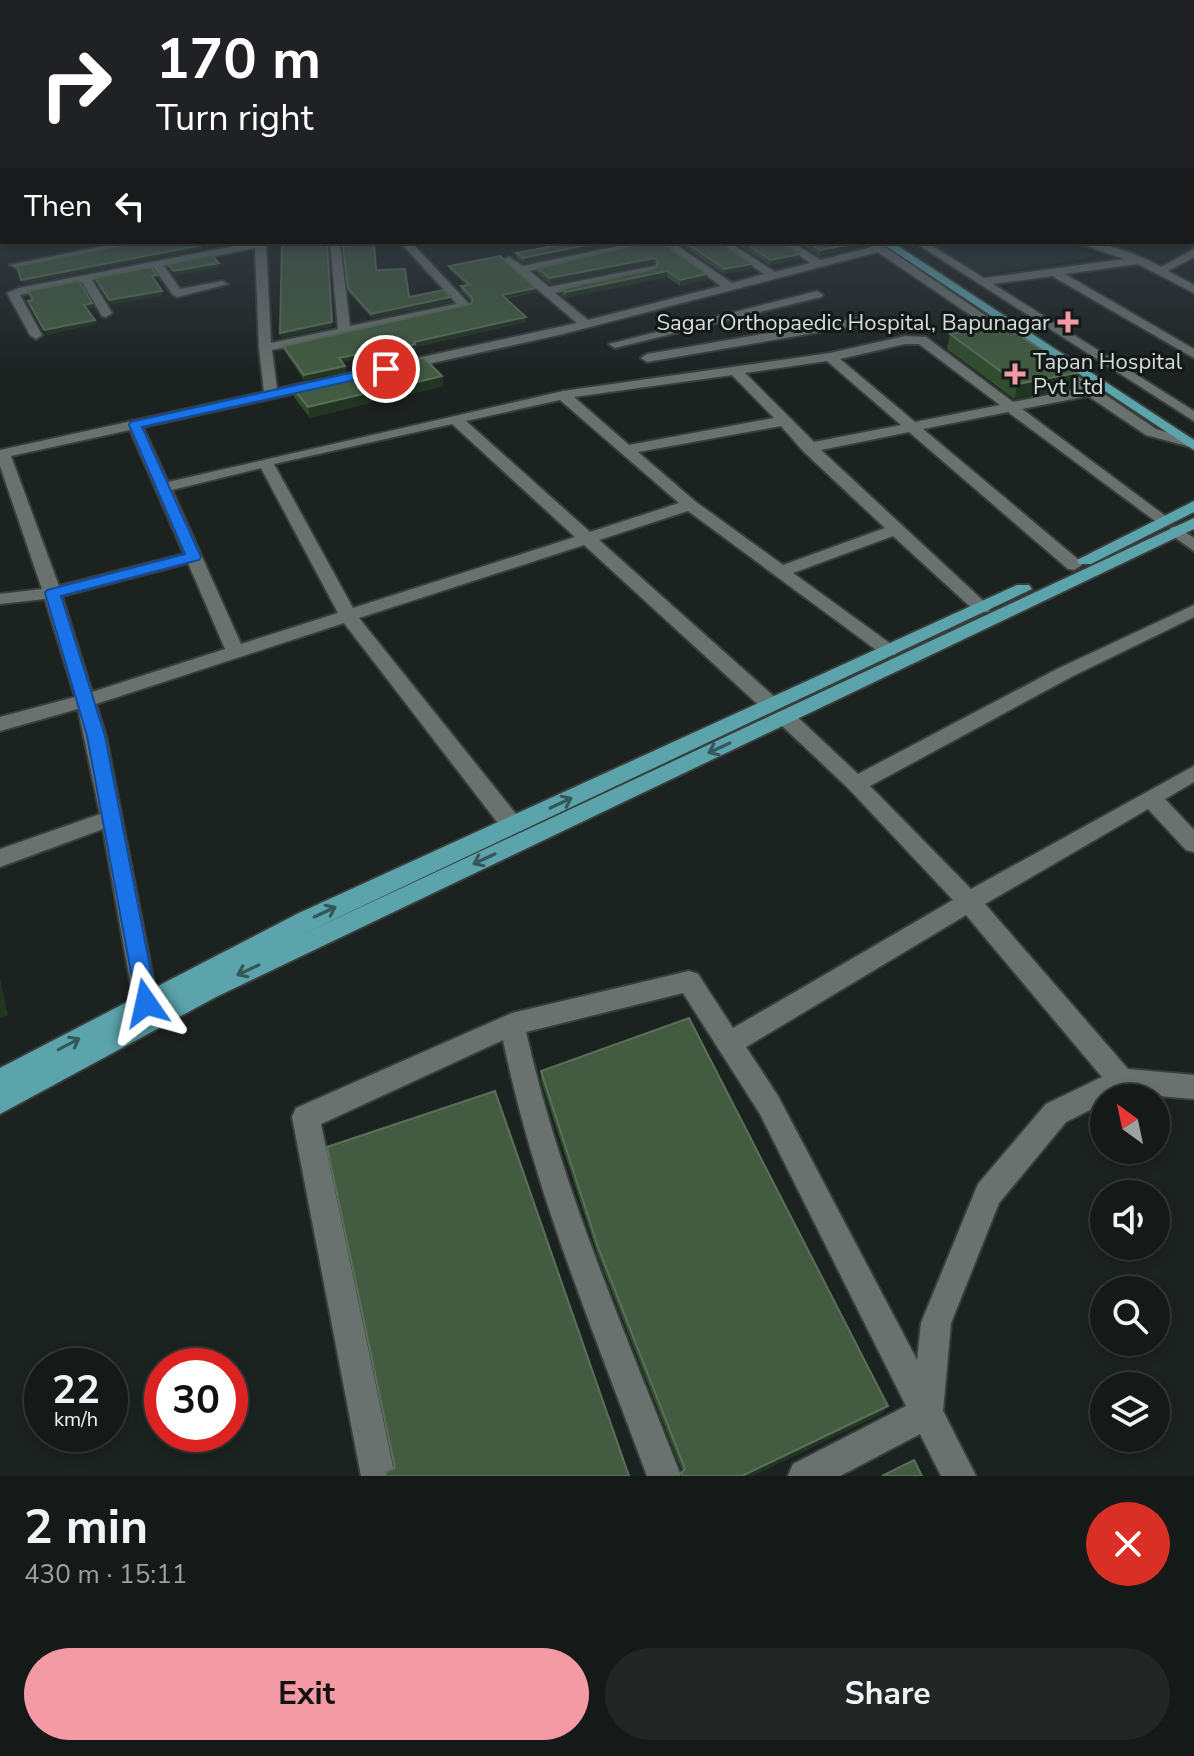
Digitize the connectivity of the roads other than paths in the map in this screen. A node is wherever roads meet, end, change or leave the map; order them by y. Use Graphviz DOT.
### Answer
graph roads {
  1 [pos="132,244"];
  2 [pos="212,244"];
  3 [pos="257,244"];
  4 [pos="260,244"];
  5 [pos="335,244"];
  6 [pos="407,244"];
  7 [pos="668,244"];
  8 [pos="725,244"];
  9 [pos="787,244"];
  10 [pos="878,244"];
  11 [pos="907,244"];
  12 [pos="922,244"];
  13 [pos="1087,244"];
  14 [pos="626,248"];
  15 [pos="1131,248"];
  16 [pos="1194,252"];
  17 [pos="1119,254"];
  18 [pos="222,257"];
  19 [pos="509,260"];
  20 [pos="1140,260"];
  21 [pos="818,263"];
  22 [pos="157,264"];
  23 [pos="16,265"];
  24 [pos="651,268"];
  25 [pos="1166,268"];
  26 [pos="521,270"];
  27 [pos="1057,274"];
  28 [pos="772,275"];
  29 [pos="85,278"];
  30 [pos="1194,278"];
  31 [pos="982,282"];
  32 [pos="222,284"];
  33 [pos="729,286"];
  34 [pos="1194,290"];
  35 [pos="547,291"];
  36 [pos="817,295"];
  37 [pos="689,297"];
  38 [pos="106,313"];
  39 [pos="720,319"];
  40 [pos="862,321"];
  41 [pos="586,324"];
  42 [pos="344,330"];
  43 [pos="36,335"];
  44 [pos="750,341"];
  45 [pos="615,344"];
  46 [pos="265,348"];
  47 [pos="1194,354"];
  48 [pos="830,357"];
  49 [pos="647,358"];
  50 [pos="737,372"];
  51 [pos="1090,391"];
  52 [pos="271,394"];
  53 [pos="563,395"];
  54 [pos="1015,408"];
  55 [pos="455,419"];
  56 [pos="783,421"];
  57 [pos="135,425"];
  58 [pos="913,428"];
  59 [pos="1192,432"];
  60 [pos="808,448"];
  61 [pos="625,450"];
  62 [pos="2,454"];
  63 [pos="265,462"];
  64 [pos="163,488"];
  65 [pos="690,505"];
  66 [pos="1194,506"];
  67 [pos="1177,525"];
  68 [pos="894,530"];
  69 [pos="587,538"];
  70 [pos="1194,546"];
  71 [pos="193,557"];
  72 [pos="1074,565"];
  73 [pos="782,571"];
  74 [pos="52,593"];
  75 [pos="0,599"];
  76 [pos="982,608"];
  77 [pos="1194,610"];
  78 [pos="348,616"];
  79 [pos="235,651"];
  80 [pos="889,651"];
  81 [pos="85,701"];
  82 [pos="778,711"];
  83 [pos="0,724"];
  84 [pos="1194,773"];
  85 [pos="856,784"];
  86 [pos="1150,797"];
  87 [pos="111,818"];
  88 [pos="512,825"];
  89 [pos="1194,844"];
  90 [pos="0,858"];
  91 [pos="969,902"];
  92 [pos="146,1003"];
  93 [pos="512,1024"];
  94 [pos="729,1044"];
  95 [pos="0,1081"];
  96 [pos="1121,1081"];
  97 [pos="1194,1087"];
  98 [pos="0,1102"];
  99 [pos="927,1413"];
  100 [pos="378,1476"];
  101 [pos="664,1476"];
  102 [pos="805,1476"];
  103 [pos="959,1476"];
  1 -- 23 [label="street"];
  2 -- 18 [label="street"];
  3 -- 18 [label="street"];
  4 -- 46 [label="street"];
  5 -- 42 [label="street"];
  6 -- 42 [label="street"];
  7 -- 33 [label="street"];
  8 -- 28 [label="street"];
  9 -- 21 [label="street"];
  10 -- 21 [label="street"];
  10 -- 51 [label="street"];
  10 -- 59 [label="main road"];
  11 -- 59 [label="main road"];
  12 -- 31 [label="street"];
  13 -- 17 [label="street"];
  14 -- 26 [label="street"];
  15 -- 17 [label="street"];
  16 -- 25 [label="street"];
  17 -- 20 [label="street"];
  18 -- 22 [label="street"];
  19 -- 26 [label="street"];
  20 -- 25 [label="street"];
  20 -- 27 [label="street"];
  20 -- 34 [label="street"];
  21 -- 28 [label="street"];
  22 -- 29 [label="street"];
  22 -- 32 [label="street"];
  24 -- 35 [label="street"];
  25 -- 30 [label="street"];
  26 -- 35 [label="street"];
  27 -- 31 [label="street"];
  27 -- 47 [label="street"];
  28 -- 33 [label="street"];
  29 -- 38 [label="street"];
  29 -- 43 [label="street"];
  31 -- 59 [label="street"];
  33 -- 37 [label="street"];
  35 -- 41 [label="street"];
  36 -- 39 [label="street"];
  37 -- 39 [label="street"];
  37 -- 41 [label="street"];
  39 -- 44 [label="street"];
  39 -- 45 [label="street"];
  40 -- 44 [label="street"];
  41 -- 52 [label="street"];
  42 -- 46 [label="street"];
  44 -- 49 [label="street"];
  46 -- 52 [label="street"];
  48 -- 50 [label="street"];
  48 -- 54 [label="street"];
  48 -- 58 [label="street"];
  50 -- 53 [label="street"];
  50 -- 56 [label="street"];
  51 -- 54 [label="street"];
  51 -- 59 [label="street"];
  52 -- 57 [label="street"];
  53 -- 55 [label="street"];
  53 -- 61 [label="street"];
  54 -- 58 [label="street"];
  54 -- 67 [label="street"];
  55 -- 63 [label="street"];
  55 -- 69 [label="street"];
  56 -- 60 [label="street"];
  56 -- 61 [label="street"];
  57 -- 62 [label="street"];
  57 -- 64 [label="street"];
  58 -- 60 [label="street"];
  58 -- 72 [label="street"];
  60 -- 68 [label="street"];
  61 -- 65 [label="street"];
  62 -- 74 [label="street"];
  63 -- 64 [label="street"];
  63 -- 78 [label="street"];
  64 -- 71 [label="street"];
  65 -- 69 [label="street"];
  65 -- 73 [label="street"];
  66 -- 67 [label="main road"];
  67 -- 70 [label="street"];
  67 -- 72 [label="main road"];
  67 -- 82 [label="main road"];
  68 -- 73 [label="street"];
  68 -- 76 [label="street"];
  69 -- 78 [label="street"];
  69 -- 82 [label="street"];
  71 -- 74 [label="street"];
  71 -- 79 [label="street"];
  72 -- 76 [label="main road"];
  73 -- 80 [label="street"];
  74 -- 75 [label="street"];
  74 -- 81 [label="street"];
  76 -- 80 [label="main road"];
  77 -- 85 [label="street"];
  78 -- 79 [label="street"];
  78 -- 88 [label="street"];
  79 -- 81 [label="street"];
  80 -- 82 [label="main road"];
  81 -- 83 [label="street"];
  81 -- 87 [label="street"];
  82 -- 85 [label="street"];
  88 -- 82 [label="main road, one-way"];
  82 -- 98 [label="main road, one-way"];
  84 -- 86 [label="street"];
  85 -- 91 [label="street"];
  86 -- 89 [label="street"];
  86 -- 91 [label="street"];
  87 -- 90 [label="street"];
  87 -- 92 [label="street"];
  92 -- 88 [label="main road, one-way"];
  91 -- 94 [label="street"];
  91 -- 96 [label="street"];
  95 -- 92 [label="main road, one-way"];
  93 -- 94 [label="street"];
  93 -- 100 [label="street"];
  93 -- 101 [label="street"];
  94 -- 99 [label="street"];
  96 -- 97 [label="street"];
  96 -- 99 [label="street"];
  99 -- 102 [label="street"];
  99 -- 103 [label="street"];
}
